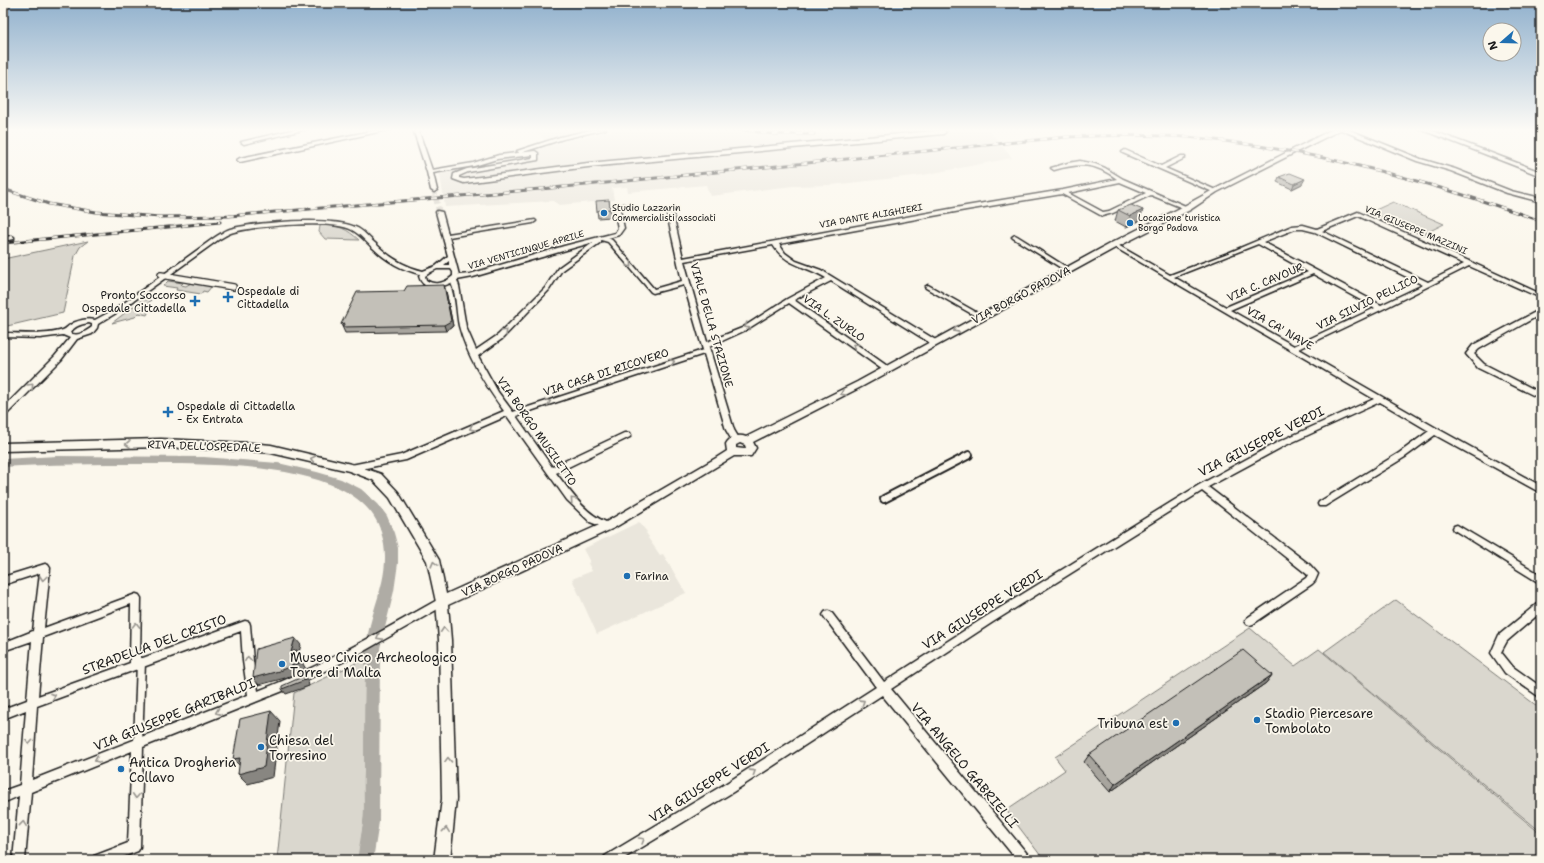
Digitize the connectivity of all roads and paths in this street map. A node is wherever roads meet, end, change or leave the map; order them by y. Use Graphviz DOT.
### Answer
graph roads {
  1 [pos="442,169"];
  2 [pos="476,169"];
  3 [pos="550,169"];
  4 [pos="1102,169"];
  5 [pos="1163,169"];
  6 [pos="1260,169"];
  7 [pos="1451,169"];
  8 [pos="1529,169"];
  9 [pos="430,172"];
  10 [pos="1541,174"];
  11 [pos="1121,180"];
  12 [pos="434,190"];
  13 [pos="1063,192"];
  14 [pos="1215,192"];
  15 [pos="1150,193"];
  16 [pos="1541,200"];
  17 [pos="624,206"];
  18 [pos="1187,208"];
  19 [pos="439,212"];
  20 [pos="670,214"];
  21 [pos="533,221"];
  22 [pos="1317,231"];
  23 [pos="444,236"];
  24 [pos="1014,237"];
  25 [pos="12,238"];
  26 [pos="603,238"];
  27 [pos="3,239"];
  28 [pos="1258,242"];
  29 [pos="775,243"];
  30 [pos="1114,245"];
  31 [pos="451,256"];
  32 [pos="682,260"];
  33 [pos="1470,263"];
  34 [pos="438,267"];
  35 [pos="453,268"];
  36 [pos="1068,270"];
  37 [pos="1313,272"];
  38 [pos="424,273"];
  39 [pos="163,275"];
  40 [pos="1169,276"];
  41 [pos="831,278"];
  42 [pos="454,279"];
  43 [pos="686,282"];
  44 [pos="439,285"];
  45 [pos="1428,285"];
  46 [pos="233,287"];
  47 [pos="928,287"];
  48 [pos="456,292"];
  49 [pos="1541,296"];
  50 [pos="789,300"];
  51 [pos="1381,308"];
  52 [pos="1226,309"];
  53 [pos="1541,311"];
  54 [pos="981,317"];
  55 [pos="95,323"];
  56 [pos="66,332"];
  57 [pos="3,335"];
  58 [pos="75,337"];
  59 [pos="935,342"];
  60 [pos="706,348"];
  61 [pos="1294,349"];
  62 [pos="474,356"];
  63 [pos="886,368"];
  64 [pos="1541,396"];
  65 [pos="1380,399"];
  66 [pos="3,413"];
  67 [pos="510,414"];
  68 [pos="1435,431"];
  69 [pos="627,435"];
  70 [pos="736,440"];
  71 [pos="747,441"];
  72 [pos="3,447"];
  73 [pos="733,452"];
  74 [pos="969,455"];
  75 [pos="350,468"];
  76 [pos="552,471"];
  77 [pos="1202,487"];
  78 [pos="1541,490"];
  79 [pos="884,499"];
  80 [pos="1322,504"];
  81 [pos="617,520"];
  82 [pos="603,524"];
  83 [pos="1457,528"];
  84 [pos="582,538"];
  85 [pos="1541,580"];
  86 [pos="3,581"];
  87 [pos="442,602"];
  88 [pos="1541,606"];
  89 [pos="828,615"];
  90 [pos="1250,621"];
  91 [pos="37,635"];
  92 [pos="3,647"];
  93 [pos="138,663"];
  94 [pos="883,688"];
  95 [pos="1541,693"];
  96 [pos="254,698"];
  97 [pos="32,703"];
  98 [pos="3,714"];
  99 [pos="138,743"];
  100 [pos="27,788"];
  101 [pos="3,797"];
  102 [pos="19,860"];
  103 [pos="98,860"];
  104 [pos="442,860"];
  105 [pos="609,860"];
  106 [pos="1025,860"];
  1 -- 9 [label="street"];
  2 -- 3 [label="street"];
  4 -- 11 [label="street"];
  5 -- 14 [label="street"];
  6 -- 14 [label="street, VIA BORGO PADOVA"];
  7 -- 16 [label="street"];
  8 -- 10 [label="street"];
  9 -- 12 [label="street"];
  11 -- 13 [label="street, VIA DANTE ALIGHIERI"];
  11 -- 15 [label="street"];
  13 -- 15 [label="street"];
  13 -- 29 [label="street, VIA DANTE ALIGHIERI"];
  14 -- 18 [label="street, VIA BORGO PADOVA"];
  15 -- 18 [label="street"];
  17 -- 26 [label="street"];
  18 -- 30 [label="street, VIA BORGO PADOVA"];
  19 -- 23 [label="street"];
  20 -- 32 [label="street, VIALE DELLA STAZIONE"];
  21 -- 23 [label="street"];
  22 -- 28 [label="street"];
  22 -- 33 [label="street, VIA GIUSEPPE MAZZINI"];
  22 -- 45 [label="street, VIA SILVIO PELLICO"];
  23 -- 31 [label="street"];
  24 -- 36 [label="street"];
  25 -- 27 [label="street"];
  26 -- 42 [label="street, VIA VENTICINQUE APRILE"];
  26 -- 43 [label="street, one-way"];
  62 -- 26 [label="street, one-way"];
  28 -- 37 [label="street, VIA C. CAVOUR"];
  28 -- 40 [label="street"];
  29 -- 32 [label="street, VIA DANTE ALIGHIERI"];
  29 -- 41 [label="street"];
  30 -- 36 [label="street, VIA BORGO PADOVA"];
  30 -- 40 [label="street, VIA CA' NAVE"];
  31 -- 34 [label="street"];
  31 -- 35 [label="street"];
  32 -- 43 [label="street, VIALE DELLA STAZIONE"];
  33 -- 45 [label="street, VIA SILVIO PELLICO"];
  33 -- 49 [label="street, VIA GIUSEPPE MAZZINI"];
  34 -- 35 [label="street"];
  34 -- 38 [label="street"];
  35 -- 42 [label="street, VIA BORGO MUSILETTO"];
  36 -- 54 [label="street, VIA BORGO PADOVA"];
  37 -- 51 [label="street, VIA C. CAVOUR"];
  37 -- 52 [label="street, VIA C. CAVOUR"];
  38 -- 39 [label="street"];
  38 -- 44 [label="street"];
  39 -- 46 [label="street"];
  39 -- 55 [label="street"];
  40 -- 52 [label="street, VIA CA' NAVE"];
  41 -- 50 [label="street"];
  41 -- 59 [label="street"];
  42 -- 44 [label="street, VIA VENTICINQUE APRILE"];
  42 -- 48 [label="street, VIA BORGO MUSILETTO"];
  43 -- 60 [label="street, VIALE DELLA STAZIONE"];
  44 -- 48 [label="street"];
  45 -- 51 [label="street, VIA SILVIO PELLICO"];
  47 -- 54 [label="street"];
  48 -- 62 [label="street, VIA BORGO MUSILETTO"];
  50 -- 60 [label="street, VIA L. ZURLO, one-way"];
  63 -- 50 [label="street, VIA L. ZURLO, one-way"];
  51 -- 61 [label="street, VIA SILVIO PELLICO"];
  52 -- 61 [label="street, VIA CA' NAVE"];
  53 -- 64 [label="street"];
  54 -- 59 [label="street, VIA BORGO PADOVA, one-way"];
  55 -- 56 [label="street"];
  55 -- 58 [label="street"];
  56 -- 57 [label="street"];
  56 -- 58 [label="street"];
  66 -- 58 [label="street, one-way"];
  59 -- 63 [label="street, VIA BORGO PADOVA"];
  67 -- 60 [label="street, VIA CASA DI RICOVERO, one-way"];
  60 -- 70 [label="street, VIALE DELLA STAZIONE"];
  61 -- 65 [label="street, VIA CA' NAVE"];
  62 -- 67 [label="street, VIA BORGO MUSILETTO"];
  63 -- 71 [label="street, VIA BORGO PADOVA, one-way"];
  65 -- 68 [label="street, VIA CA' NAVE"];
  65 -- 77 [label="street, VIA GIUSEPPE VERDI"];
  67 -- 75 [label="street, VIA CASA DI RICOVERO, one-way"];
  67 -- 76 [label="street, VIA BORGO MUSILETTO"];
  68 -- 78 [label="street, VIA CA' NAVE"];
  68 -- 80 [label="street"];
  69 -- 76 [label="street"];
  70 -- 71 [label="street"];
  70 -- 73 [label="street"];
  71 -- 73 [label="street, VIA BORGO PADOVA"];
  75 -- 72 [label="street, RIVA DELL'OSPEDALE, one-way"];
  73 -- 81 [label="street, VIA BORGO PADOVA"];
  74 -- 79 [label="street"];
  87 -- 75 [label="street, RIVA DELL'OSPEDALE, one-way"];
  82 -- 76 [label="street, VIA BORGO MUSILETTO, one-way"];
  77 -- 90 [label="street"];
  77 -- 94 [label="street, VIA GIUSEPPE VERDI"];
  81 -- 82 [label="street, VIA BORGO PADOVA"];
  81 -- 84 [label="street, VIA BORGO PADOVA"];
  82 -- 84 [label="street, VIA BORGO PADOVA"];
  83 -- 85 [label="street"];
  84 -- 87 [label="street, VIA BORGO PADOVA"];
  86 -- 91 [label="street, one-way"];
  87 -- 96 [label="street, VIA GIUSEPPE GARIBALDI, one-way"];
  104 -- 87 [label="street, RIVA DELL'OSPEDALE, one-way"];
  88 -- 95 [label="street"];
  89 -- 94 [label="street, VIA ANGELO GABRIELLI"];
  91 -- 92 [label="street"];
  93 -- 91 [label="street, one-way"];
  91 -- 97 [label="street"];
  96 -- 93 [label="street, STRADELLA DEL CRISTO, one-way"];
  97 -- 93 [label="street, STRADELLA DEL CRISTO, one-way"];
  93 -- 99 [label="street"];
  105 -- 94 [label="street, VIA GIUSEPPE VERDI, one-way"];
  94 -- 106 [label="street, VIA ANGELO GABRIELLI"];
  96 -- 99 [label="street, VIA GIUSEPPE GARIBALDI, one-way"];
  97 -- 98 [label="street, STRADELLA DEL CRISTO"];
  97 -- 100 [label="street, one-way"];
  99 -- 100 [label="street, VIA GIUSEPPE GARIBALDI, one-way"];
  99 -- 103 [label="street, one-way"];
  100 -- 101 [label="street, VIA GIUSEPPE GARIBALDI"];
  102 -- 100 [label="street, one-way"];
}
